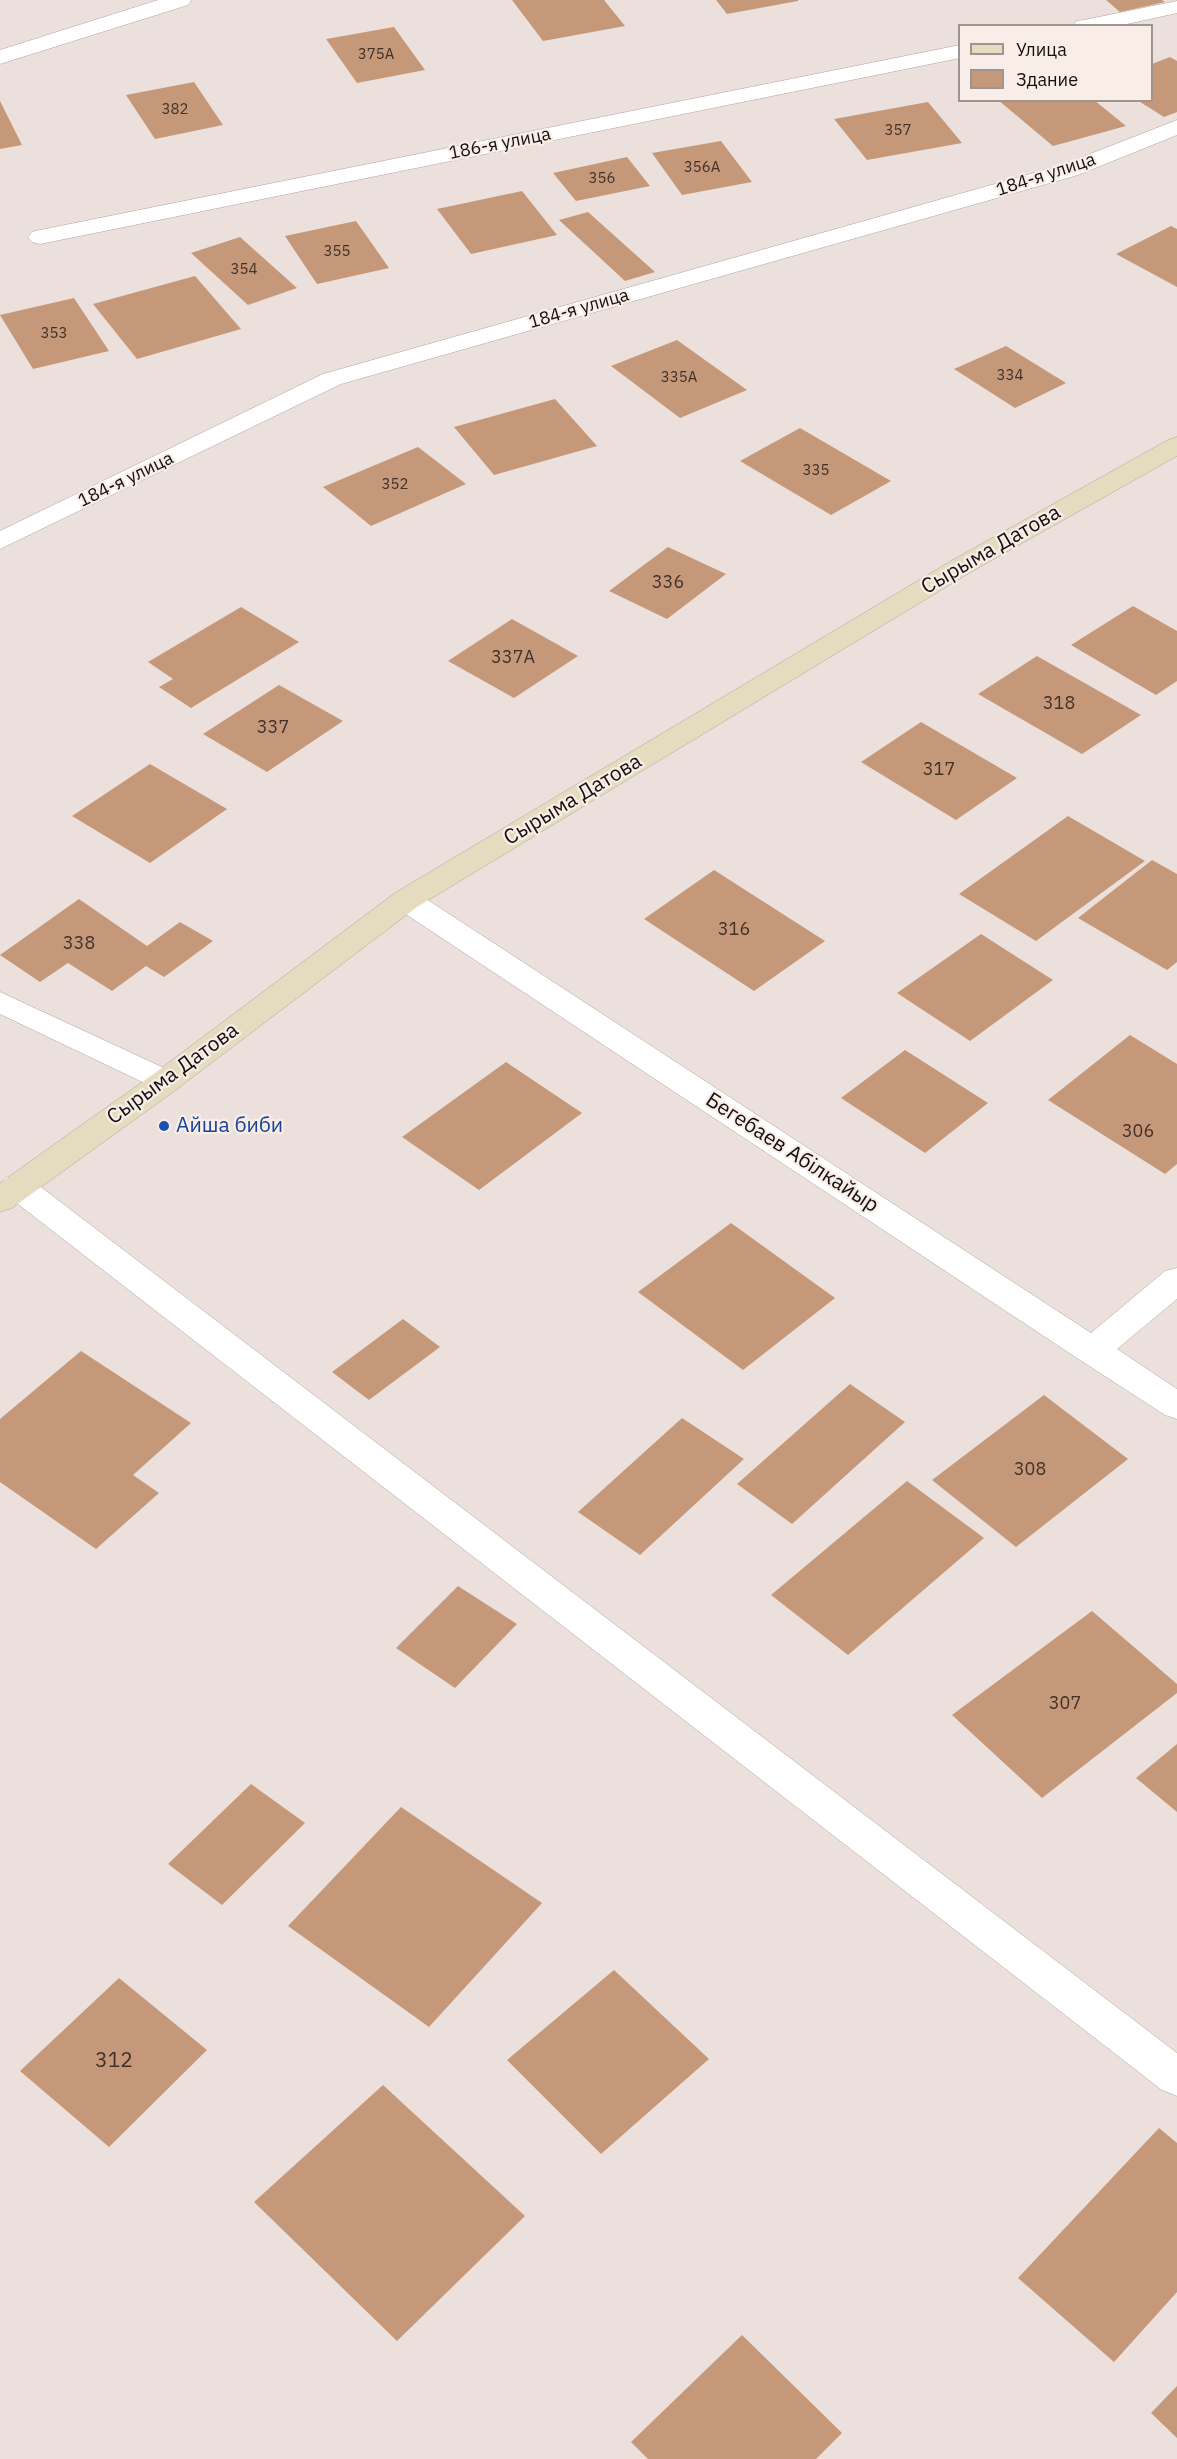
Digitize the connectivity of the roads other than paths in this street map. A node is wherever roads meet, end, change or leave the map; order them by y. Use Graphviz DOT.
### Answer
graph roads {
  1 [pos="180,0"];
  2 [pos="1177,7"];
  3 [pos="1094,24"];
  4 [pos="958,51"];
  5 [pos="0,57"];
  6 [pos="1177,127"];
  7 [pos="40,237"];
  8 [pos="1177,445"];
  9 [pos="0,541"];
  10 [pos="406,900"];
  11 [pos="0,1002"];
  12 [pos="166,1081"];
  13 [pos="9,1193"];
  14 [pos="1177,1280"];
  15 [pos="1092,1351"];
  16 [pos="1177,1406"];
  17 [pos="1177,2077"];
  1 -- 5 [label="street"];
  2 -- 3 [label="street"];
  4 -- 7 [label="street, 186-я улица"];
  6 -- 9 [label="street, 184-я улица"];
  8 -- 10 [label="street, Сырыма Датова"];
  10 -- 12 [label="street, Сырыма Датова"];
  10 -- 15 [label="street, Бегебаев Абілкайыр"];
  11 -- 12 [label="lane"];
  12 -- 13 [label="street, Сырыма Датова"];
  13 -- 17 [label="street"];
  14 -- 15 [label="street"];
  15 -- 16 [label="street, Бегебаев Абілкайыр"];
}
